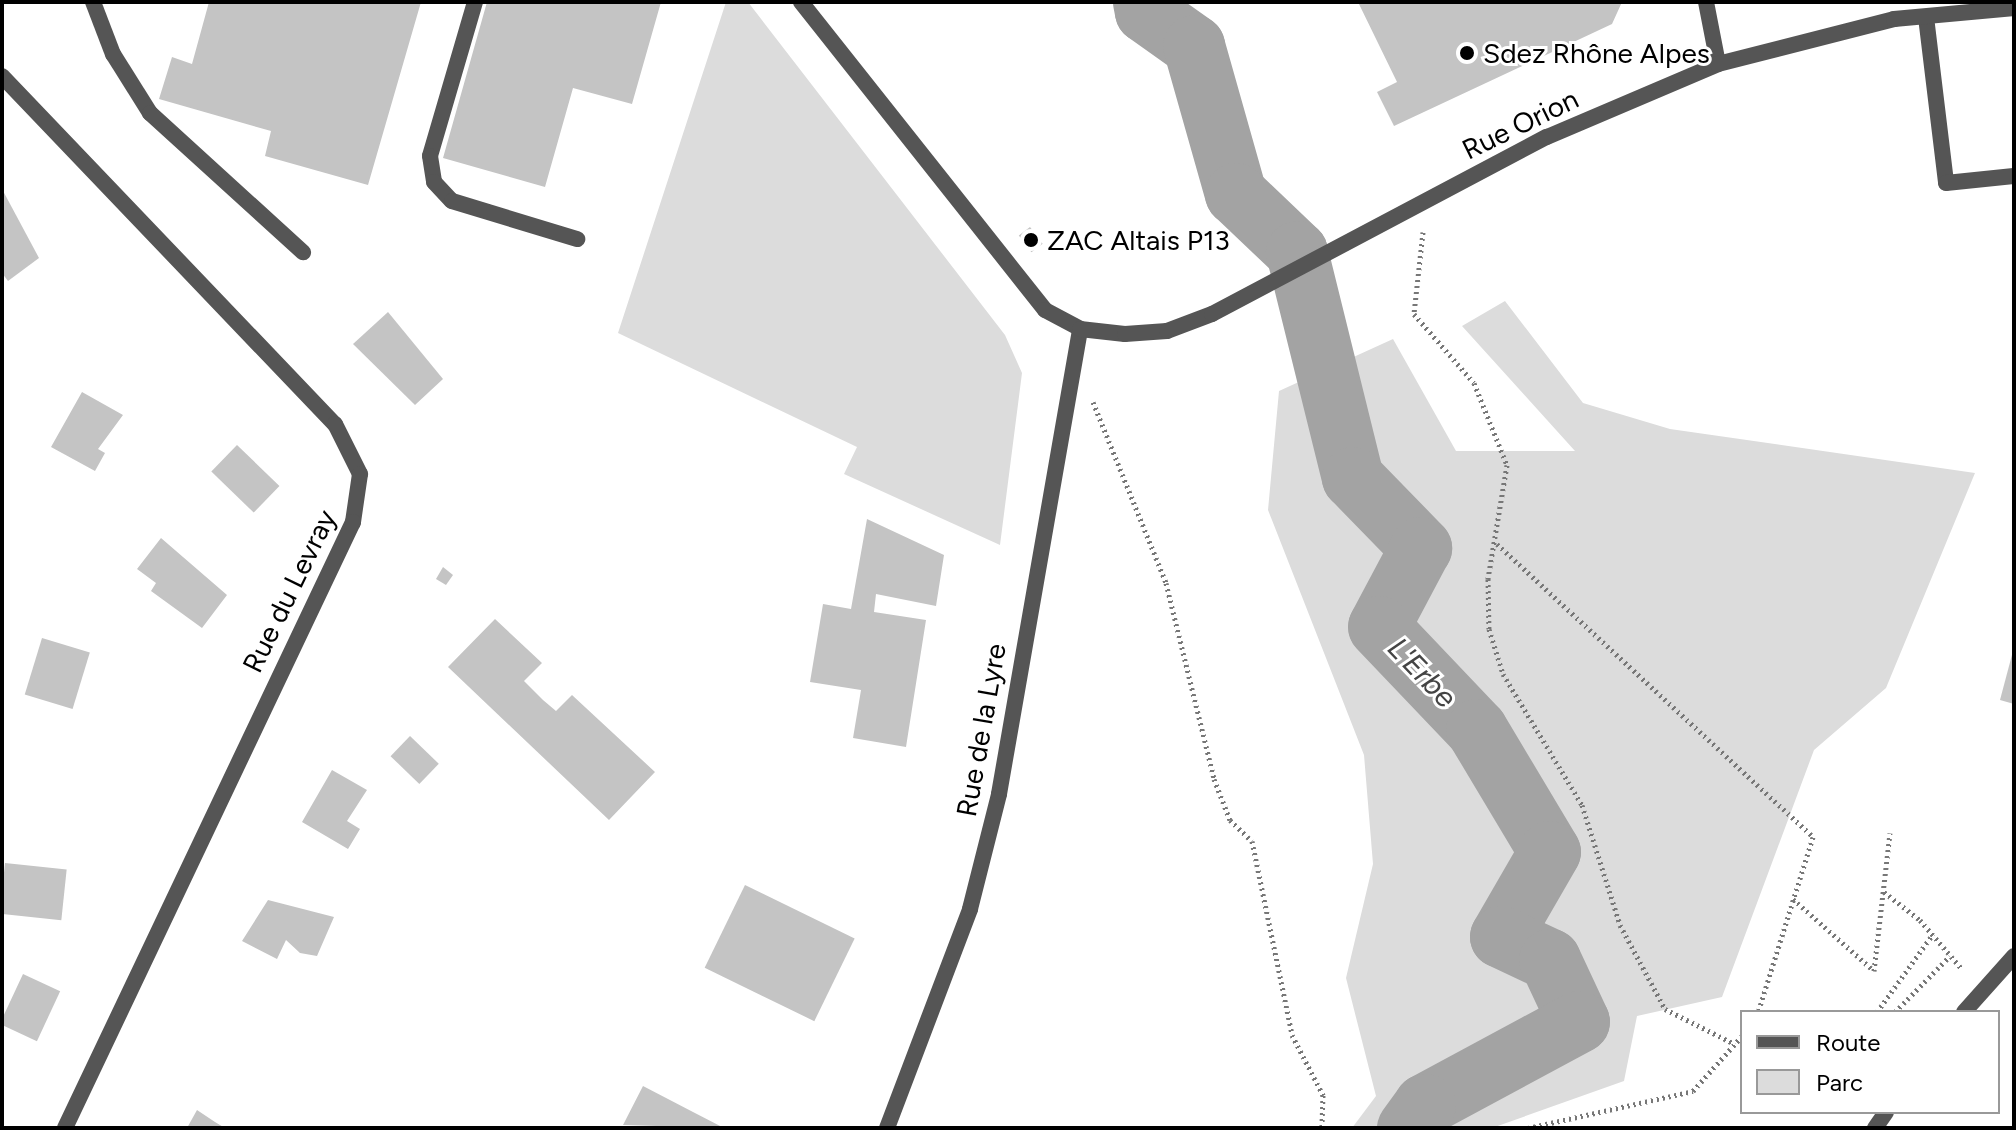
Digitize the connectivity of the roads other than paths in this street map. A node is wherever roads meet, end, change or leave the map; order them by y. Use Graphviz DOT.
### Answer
graph roads {
  1 [pos="93,2"];
  2 [pos="475,2"];
  3 [pos="801,2"];
  4 [pos="1706,2"];
  5 [pos="2014,8"];
  6 [pos="1980,12"];
  7 [pos="1926,17"];
  8 [pos="2014,19"];
  9 [pos="1718,64"];
  10 [pos="2,76"];
  11 [pos="2014,176"];
  12 [pos="577,239"];
  13 [pos="303,252"];
  14 [pos="1080,329"];
  15 [pos="2014,956"];
  16 [pos="1966,1010"];
  17 [pos="65,1128"];
  18 [pos="887,1128"];
  1 -- 13 [label="street"];
  2 -- 12 [label="street"];
  3 -- 14 [label="street"];
  4 -- 9 [label="street"];
  5 -- 6 [label="street, Rue Orion"];
  6 -- 7 [label="street, Rue Orion"];
  6 -- 8 [label="street, Rue Orion"];
  7 -- 9 [label="street, Rue Orion"];
  7 -- 11 [label="street"];
  9 -- 14 [label="street, Rue Orion"];
  10 -- 17 [label="street, Rue du Levray"];
  14 -- 18 [label="street, Rue de la Lyre"];
  15 -- 16 [label="street"];
}
